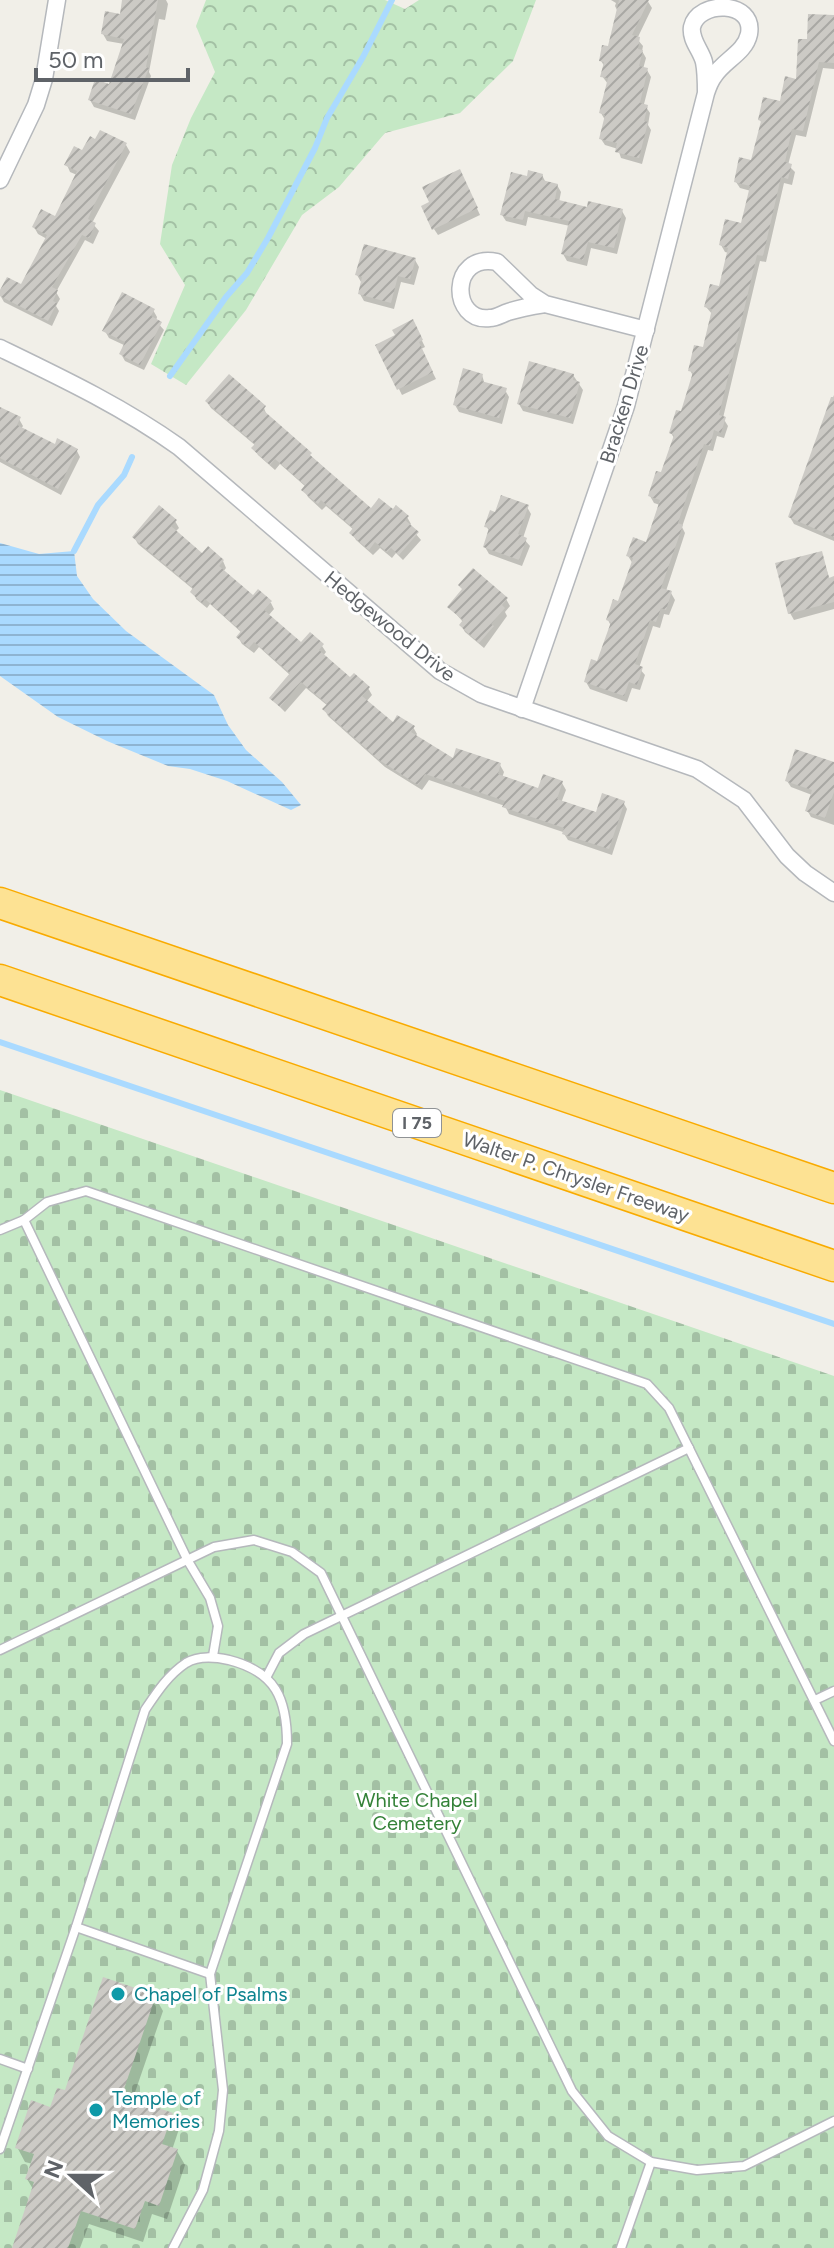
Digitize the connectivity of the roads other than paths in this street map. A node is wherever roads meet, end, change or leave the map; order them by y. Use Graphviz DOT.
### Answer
graph roads {
  1 [pos="57,0"];
  2 [pos="706,93"];
  3 [pos="0,180"];
  4 [pos="545,304"];
  5 [pos="646,330"];
  6 [pos="0,348"];
  7 [pos="522,709"];
  8 [pos="834,893"];
  9 [pos="0,903"];
  10 [pos="0,980"];
  11 [pos="834,1188"];
  12 [pos="24,1220"];
  13 [pos="0,1230"];
  14 [pos="834,1266"];
  15 [pos="689,1448"];
  16 [pos="188,1561"];
  17 [pos="342,1615"];
  18 [pos="0,1650"];
  19 [pos="213,1656"];
  20 [pos="267,1676"];
  21 [pos="834,1691"];
  22 [pos="815,1700"];
  23 [pos="834,1741"];
  24 [pos="76,1927"];
  25 [pos="210,1974"];
  26 [pos="0,2059"];
  27 [pos="28,2069"];
  28 [pos="834,2121"];
  29 [pos="0,2149"];
  30 [pos="651,2162"];
  31 [pos="173,2248"];
  32 [pos="621,2248"];
  1 -- 3 [label="street"];
  2 -- 2 [label="street, Bracken Drive"];
  2 -- 5 [label="street, Bracken Drive"];
  4 -- 4 [label="street"];
  4 -- 5 [label="street"];
  5 -- 7 [label="street, Bracken Drive"];
  6 -- 7 [label="street, Hedgewood Drive"];
  7 -- 8 [label="street, Hedgewood Drive"];
  9 -- 11 [label="highway"];
  10 -- 14 [label="highway, Walter P. Chrysler Freeway / I 75"];
  12 -- 13 [label="lane"];
  12 -- 15 [label="lane"];
  12 -- 16 [label="lane"];
  15 -- 17 [label="lane"];
  15 -- 22 [label="lane"];
  16 -- 17 [label="lane"];
  16 -- 18 [label="lane"];
  16 -- 19 [label="lane"];
  17 -- 20 [label="lane"];
  17 -- 30 [label="lane"];
  19 -- 20 [label="lane"];
  19 -- 24 [label="lane"];
  20 -- 25 [label="lane"];
  21 -- 22 [label="lane"];
  22 -- 23 [label="lane"];
  24 -- 25 [label="lane"];
  24 -- 27 [label="lane"];
  25 -- 31 [label="lane"];
  26 -- 27 [label="lane"];
  27 -- 29 [label="lane"];
  28 -- 30 [label="lane"];
  30 -- 32 [label="lane"];
}
